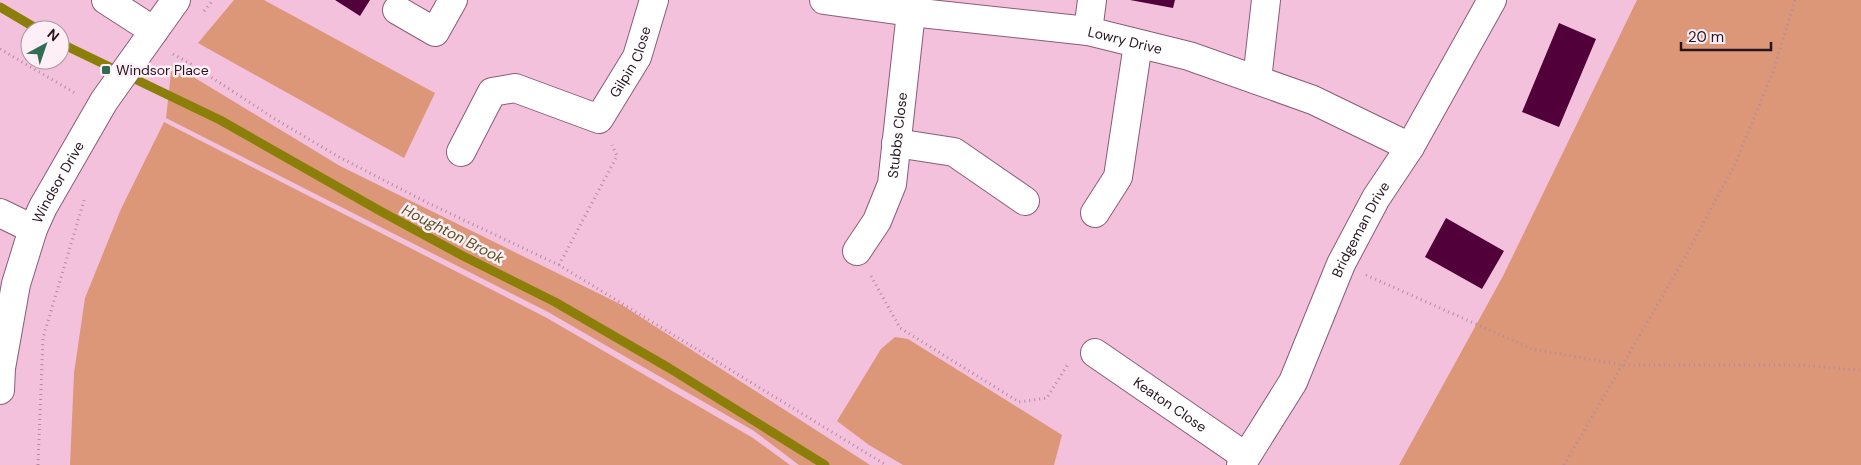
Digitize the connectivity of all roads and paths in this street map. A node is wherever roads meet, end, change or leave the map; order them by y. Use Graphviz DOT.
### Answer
graph roads {
  1 [pos="106,0"];
  2 [pos="176,0"];
  3 [pos="453,0"];
  4 [pos="654,0"];
  5 [pos="824,0"];
  6 [pos="1092,0"];
  7 [pos="1266,0"];
  8 [pos="1492,0"];
  9 [pos="1795,0"];
  10 [pos="397,10"];
  11 [pos="911,12"];
  12 [pos="1088,31"];
  13 [pos="148,39"];
  14 [pos="1138,44"];
  15 [pos="0,49"];
  16 [pos="173,54"];
  17 [pos="1256,80"];
  18 [pos="93,99"];
  19 [pos="599,119"];
  20 [pos="896,143"];
  21 [pos="1410,147"];
  22 [pos="461,152"];
  23 [pos="88,192"];
  24 [pos="1026,201"];
  25 [pos="0,213"];
  26 [pos="1095,214"];
  27 [pos="33,229"];
  28 [pos="857,251"];
  29 [pos="1341,264"];
  30 [pos="559,265"];
  31 [pos="1095,353"];
  32 [pos="1622,365"];
  33 [pos="1861,370"];
  34 [pos="0,390"];
  35 [pos="1243,461"];
  36 [pos="38,465"];
  37 [pos="886,465"];
  38 [pos="1564,465"];
  1 -- 13 [label="street"];
  2 -- 13 [label="street, Windsor Drive"];
  3 -- 10 [label="street"];
  4 -- 19 [label="street, Gilpin Close"];
  5 -- 11 [label="street, Lowry Drive"];
  6 -- 12 [label="street"];
  7 -- 17 [label="street"];
  8 -- 21 [label="street, Bridgeman Drive"];
  9 -- 32 [label="path"];
  11 -- 12 [label="street, Lowry Drive"];
  11 -- 20 [label="street, Stubbs Close"];
  12 -- 14 [label="street, Lowry Drive"];
  13 -- 18 [label="street, Windsor Drive"];
  14 -- 17 [label="street, Lowry Drive"];
  14 -- 26 [label="street"];
  15 -- 18 [label="path"];
  16 -- 30 [label="path"];
  17 -- 21 [label="street, Lowry Drive"];
  18 -- 27 [label="street, Windsor Drive"];
  19 -- 22 [label="street"];
  19 -- 30 [label="path"];
  20 -- 24 [label="street"];
  20 -- 28 [label="street, Stubbs Close"];
  21 -- 29 [label="street, Bridgeman Drive"];
  23 -- 36 [label="path"];
  25 -- 27 [label="street"];
  27 -- 34 [label="street, Windsor Drive"];
  28 -- 31 [label="path"];
  29 -- 32 [label="path"];
  29 -- 35 [label="street, Bridgeman Drive"];
  30 -- 37 [label="path"];
  31 -- 35 [label="street, Keaton Close"];
  32 -- 33 [label="path"];
  32 -- 38 [label="path"];
}
